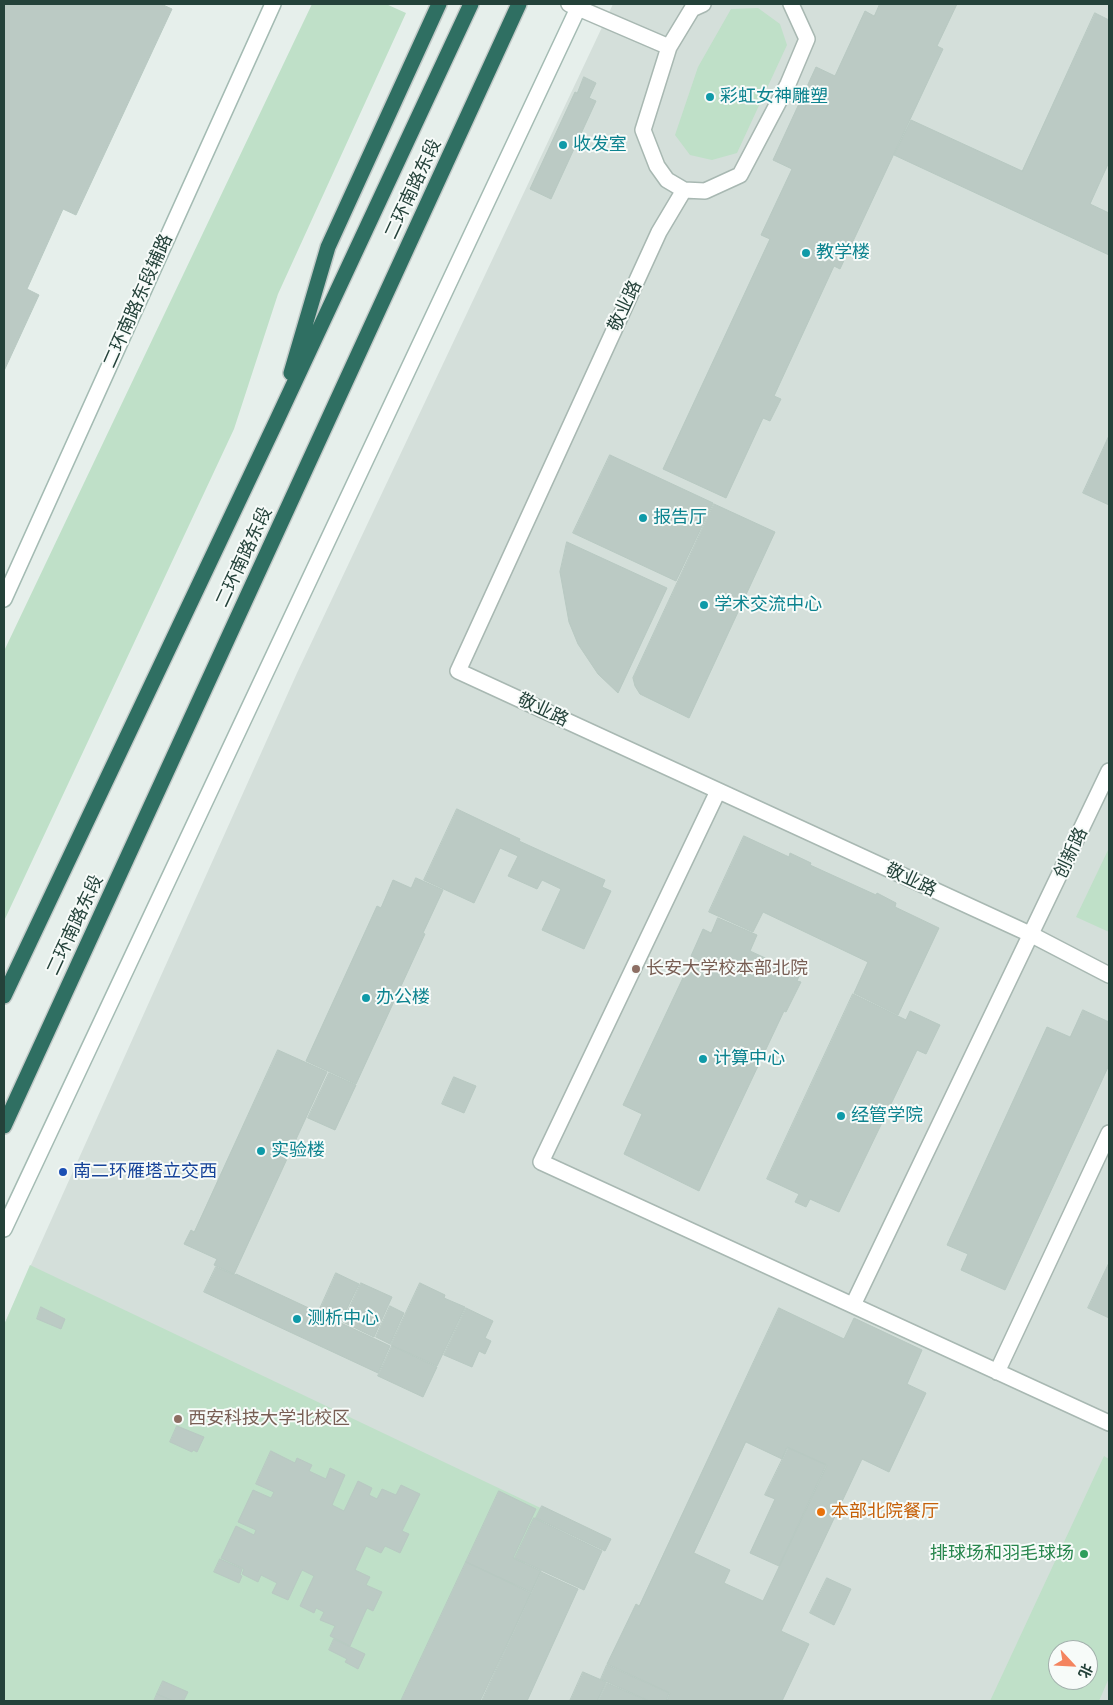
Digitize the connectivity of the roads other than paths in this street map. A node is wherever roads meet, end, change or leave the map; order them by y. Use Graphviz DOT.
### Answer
graph roads {
  1 [pos="273,4"];
  2 [pos="471,4"];
  3 [pos="519,4"];
  4 [pos="702,4"];
  5 [pos="791,4"];
  6 [pos="576,5"];
  7 [pos="434,7"];
  8 [pos="669,47"];
  9 [pos="684,190"];
  10 [pos="276,422"];
  11 [pos="4,599"];
  12 [pos="1109,772"];
  13 [pos="718,791"];
  14 [pos="1032,936"];
  15 [pos="1109,975"];
  16 [pos="4,996"];
  17 [pos="4,1126"];
  18 [pos="1109,1133"];
  19 [pos="4,1229"];
  20 [pos="853,1305"];
  21 [pos="997,1372"];
  22 [pos="1109,1424"];
  1 -- 11 [label="street, 二环南路东段辅路"];
  2 -- 10 [label="highway, 二环南路东段"];
  3 -- 17 [label="highway, 二环南路东段"];
  4 -- 8 [label="street"];
  5 -- 9 [label="street"];
  6 -- 8 [label="street"];
  6 -- 19 [label="street"];
  7 -- 10 [label="highway"];
  8 -- 9 [label="street"];
  9 -- 13 [label="street, 敬业路"];
  10 -- 16 [label="highway, 二环南路东段"];
  12 -- 14 [label="street, 创新路"];
  13 -- 14 [label="street, 敬业路"];
  13 -- 20 [label="street"];
  14 -- 15 [label="street, 敬业路"];
  14 -- 20 [label="street, 创新路"];
  18 -- 21 [label="street"];
  20 -- 21 [label="street"];
  21 -- 22 [label="street"];
}
